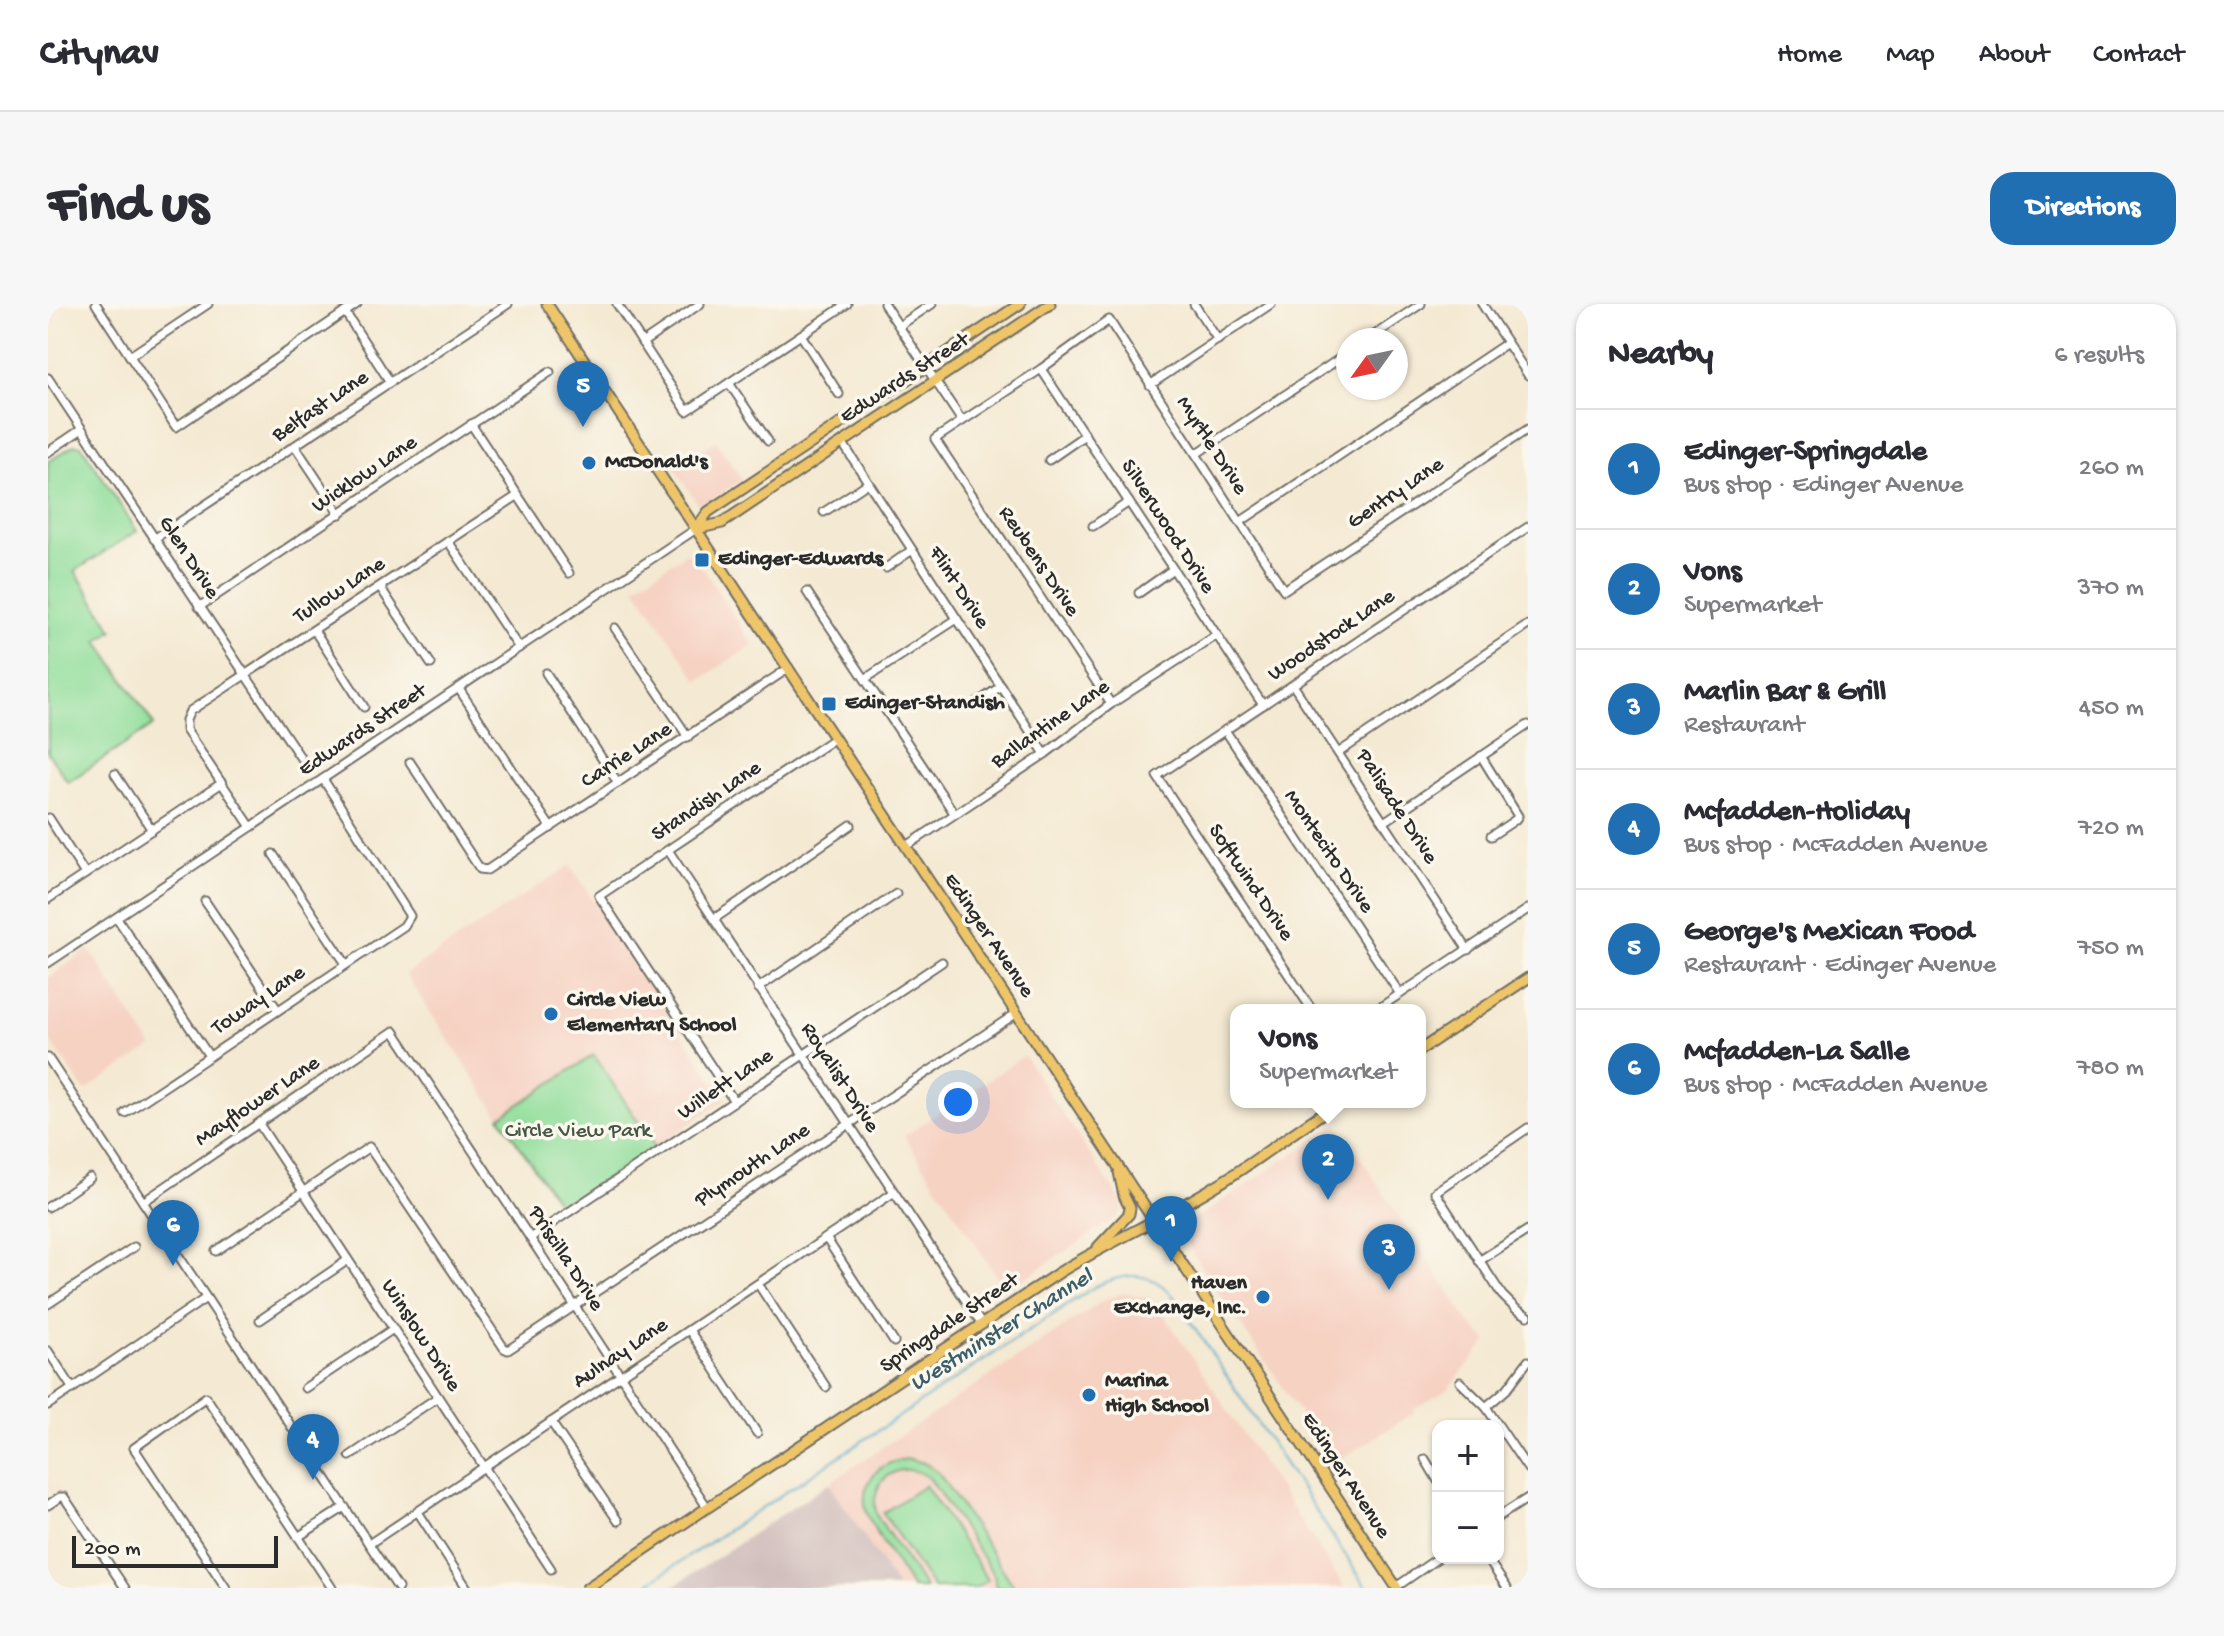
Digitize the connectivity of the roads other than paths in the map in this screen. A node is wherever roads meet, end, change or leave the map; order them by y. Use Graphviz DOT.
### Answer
graph roads {
  1 [pos="96,304"];
  2 [pos="208,304"];
  3 [pos="357,304"];
  4 [pos="508,304"];
  5 [pos="547,304"];
  6 [pos="617,304"];
  7 [pos="700,304"];
  8 [pos="847,304"];
  9 [pos="884,304"];
  10 [pos="932,304"];
  11 [pos="1020,304"];
  12 [pos="1050,304"];
  13 [pos="1194,304"];
  14 [pos="1271,304"];
  15 [pos="1421,304"];
  16 [pos="1482,304"];
  17 [pos="197,307"];
  18 [pos="345,312"];
  19 [pos="899,326"];
  20 [pos="1385,328"];
  21 [pos="801,335"];
  22 [pos="1218,340"];
  23 [pos="642,343"];
  24 [pos="1507,343"];
  25 [pos="130,356"];
  26 [pos="1336,361"];
  27 [pos="926,366"];
  28 [pos="1041,369"];
  29 [pos="550,372"];
  30 [pos="1528,375"];
  31 [pos="48,378"];
  32 [pos="935,381"];
  33 [pos="390,382"];
  34 [pos="729,383"];
  35 [pos="1150,385"];
  36 [pos="839,394"];
  37 [pos="962,421"];
  38 [pos="471,424"];
  39 [pos="82,429"];
  40 [pos="1528,429"];
  41 [pos="1085,435"];
  42 [pos="768,441"];
  43 [pos="842,442"];
  44 [pos="295,446"];
  45 [pos="48,452"];
  46 [pos="1196,454"];
  47 [pos="1049,460"];
  48 [pos="868,483"];
  49 [pos="517,496"];
  50 [pos="1129,502"];
  51 [pos="824,512"];
  52 [pos="340,514"];
  53 [pos="1240,522"];
  54 [pos="1093,526"];
  55 [pos="1528,527"];
  56 [pos="696,529"];
  57 [pos="154,539"];
  58 [pos="448,541"];
  59 [pos="912,550"];
  60 [pos="886,568"];
  61 [pos="1173,569"];
  62 [pos="569,573"];
  63 [pos="380,587"];
  64 [pos="1284,590"];
  65 [pos="807,592"];
  66 [pos="1139,593"];
  67 [pos="199,607"];
  68 [pos="957,619"];
  69 [pos="1528,625"];
  70 [pos="615,628"];
  71 [pos="314,630"];
  72 [pos="1217,635"];
  73 [pos="519,648"];
  74 [pos="431,664"];
  75 [pos="789,668"];
  76 [pos="546,673"];
  77 [pos="246,674"];
  78 [pos="865,679"];
  79 [pos="1293,685"];
  80 [pos="1001,686"];
  81 [pos="459,689"];
  82 [pos="977,703"];
  83 [pos="1111,704"];
  84 [pos="1263,705"];
  85 [pos="364,707"];
  86 [pos="1528,725"];
  87 [pos="1225,730"];
  88 [pos="688,737"];
  89 [pos="835,738"];
  90 [pos="1338,753"];
  91 [pos="1045,754"];
  92 [pos="1481,756"];
  93 [pos="300,757"];
  94 [pos="410,762"];
  95 [pos="115,774"];
  96 [pos="1157,776"];
  97 [pos="323,779"];
  98 [pos="222,783"];
  99 [pos="618,783"];
  100 [pos="954,813"];
  101 [pos="49,818"];
  102 [pos="1384,822"];
  103 [pos="851,825"];
  104 [pos="251,827"];
  105 [pos="551,828"];
  106 [pos="152,830"];
  107 [pos="1491,836"];
  108 [pos="907,846"];
  109 [pos="668,850"];
  110 [pos="273,854"];
  111 [pos="85,874"];
  112 [pos="896,894"];
  113 [pos="48,899"];
  114 [pos="205,901"];
  115 [pos="1528,909"];
  116 [pos="117,918"];
  117 [pos="714,919"];
  118 [pos="1468,950"];
  119 [pos="942,962"];
  120 [pos="48,963"];
  121 [pos="346,964"];
  122 [pos="1528,978"];
  123 [pos="758,988"];
  124 [pos="1400,994"];
  125 [pos="1308,1004"];
  126 [pos="1385,1004"];
  127 [pos="277,1009"];
  128 [pos="1017,1013"];
  129 [pos="394,1031"];
  130 [pos="1426,1046"];
  131 [pos="209,1056"];
  132 [pos="802,1056"];
  133 [pos="48,1058"];
  134 [pos="734,1101"];
  135 [pos="1331,1108"];
  136 [pos="125,1113"];
  137 [pos="259,1124"];
  138 [pos="849,1125"];
  139 [pos="1528,1128"];
  140 [pos="1118,1165"];
  141 [pos="90,1178"];
  142 [pos="303,1192"];
  143 [pos="893,1193"];
  144 [pos="143,1202"];
  145 [pos="48,1207"];
  146 [pos="1156,1221"];
  147 [pos="1528,1230"];
  148 [pos="530,1238"];
  149 [pos="826,1238"];
  150 [pos="134,1247"];
  151 [pos="216,1251"];
  152 [pos="1090,1255"];
  153 [pos="348,1260"];
  154 [pos="1479,1261"];
  155 [pos="758,1284"];
  156 [pos="206,1298"];
  157 [pos="48,1304"];
  158 [pos="575,1306"];
  159 [pos="1528,1316"];
  160 [pos="260,1320"];
  161 [pos="982,1325"];
  162 [pos="393,1329"];
  163 [pos="689,1330"];
  164 [pos="894,1342"];
  165 [pos="48,1351"];
  166 [pos="1528,1361"];
  167 [pos="621,1376"];
  168 [pos="1460,1382"];
  169 [pos="826,1387"];
  170 [pos="305,1388"];
  171 [pos="73,1389"];
  172 [pos="438,1397"];
  173 [pos="48,1405"];
  174 [pos="1486,1407"];
  175 [pos="551,1422"];
  176 [pos="757,1433"];
  177 [pos="350,1456"];
  178 [pos="1425,1459"];
  179 [pos="484,1467"];
  180 [pos="1528,1469"];
  181 [pos="1432,1471"];
  182 [pos="1528,1498"];
  183 [pos="48,1505"];
  184 [pos="345,1507"];
  185 [pos="707,1507"];
  186 [pos="418,1512"];
  187 [pos="1504,1513"];
  188 [pos="618,1521"];
  189 [pos="298,1537"];
  190 [pos="369,1544"];
  191 [pos="1432,1562"];
  192 [pos="1491,1564"];
  193 [pos="551,1569"];
  194 [pos="1397,1587"];
  195 [pos="125,1588"];
  196 [pos="226,1588"];
  197 [pos="332,1588"];
  198 [pos="398,1588"];
  199 [pos="467,1588"];
  200 [pos="587,1588"];
  201 [pos="1507,1588"];
  1 -- 25 [label="street"];
  2 -- 17 [label="street"];
  3 -- 18 [label="street"];
  4 -- 33 [label="street, Belfast Lane"];
  5 -- 56 [label="main road, Edinger Avenue"];
  6 -- 23 [label="street"];
  7 -- 23 [label="street"];
  8 -- 21 [label="street"];
  9 -- 19 [label="street"];
  10 -- 19 [label="street"];
  11 -- 27 [label="main road, Edwards Street"];
  12 -- 32 [label="main road, Edwards Street"];
  13 -- 22 [label="street"];
  14 -- 22 [label="street"];
  15 -- 20 [label="street"];
  16 -- 24 [label="street"];
  17 -- 25 [label="street"];
  18 -- 25 [label="street"];
  18 -- 33 [label="street"];
  19 -- 27 [label="street"];
  21 -- 34 [label="street"];
  21 -- 36 [label="street"];
  22 -- 35 [label="street"];
  23 -- 34 [label="street"];
  24 -- 30 [label="street"];
  24 -- 53 [label="street"];
  26 -- 46 [label="street"];
  27 -- 32 [label="street"];
  27 -- 56 [label="main road, Edwards Street"];
  28 -- 35 [label="street, Myrtle Drive"];
  28 -- 37 [label="street"];
  28 -- 41 [label="street, Silverwood Drive"];
  29 -- 38 [label="street, Wicklow Lane"];
  31 -- 39 [label="street, Glen Drive"];
  32 -- 37 [label="street"];
  32 -- 43 [label="main road, Edwards Street"];
  33 -- 44 [label="street, Belfast Lane"];
  34 -- 42 [label="street"];
  35 -- 46 [label="street, Myrtle Drive"];
  37 -- 83 [label="street, Reubens Drive"];
  38 -- 49 [label="street"];
  38 -- 52 [label="street, Wicklow Lane"];
  39 -- 45 [label="street"];
  39 -- 57 [label="street, Glen Drive"];
  40 -- 64 [label="street, Gentry Lane"];
  41 -- 47 [label="street"];
  41 -- 50 [label="street, Silverwood Drive"];
  43 -- 48 [label="street, Flint Drive"];
  43 -- 56 [label="main road, Edwards Street"];
  44 -- 52 [label="street"];
  44 -- 57 [label="street, Belfast Lane"];
  46 -- 53 [label="street, Myrtle Drive"];
  48 -- 51 [label="street"];
  48 -- 59 [label="street, Flint Drive"];
  49 -- 58 [label="street, Tullow Lane"];
  49 -- 62 [label="street"];
  50 -- 54 [label="street"];
  50 -- 61 [label="street, Silverwood Drive"];
  52 -- 67 [label="street, Wicklow Lane"];
  53 -- 64 [label="street, Myrtle Drive"];
  55 -- 79 [label="street, Woodstock Lane"];
  56 -- 73 [label="street, Edwards Street"];
  56 -- 75 [label="main road, Edinger Avenue"];
  57 -- 67 [label="street, Glen Drive"];
  58 -- 63 [label="street, Tullow Lane"];
  58 -- 73 [label="street"];
  59 -- 60 [label="street"];
  59 -- 68 [label="street, Flint Drive"];
  61 -- 66 [label="street"];
  61 -- 72 [label="street, Silverwood Drive"];
  63 -- 71 [label="street, Tullow Lane"];
  63 -- 74 [label="street"];
  65 -- 78 [label="street"];
  67 -- 77 [label="street, Glen Drive"];
  68 -- 78 [label="street"];
  68 -- 80 [label="street, Flint Drive"];
  69 -- 90 [label="street"];
  70 -- 88 [label="street"];
  71 -- 77 [label="street, Tullow Lane"];
  71 -- 85 [label="street"];
  72 -- 83 [label="street, Ballantine Lane"];
  72 -- 84 [label="street, Silverwood Drive"];
  73 -- 81 [label="street, Edwards Street"];
  75 -- 88 [label="street, Carrie Lane"];
  75 -- 89 [label="main road, Edinger Avenue"];
  76 -- 99 [label="street"];
  77 -- 93 [label="street, Glen Drive"];
  77 -- 98 [label="street, Tullow Lane"];
  78 -- 100 [label="street"];
  79 -- 84 [label="street, Woodstock Lane"];
  79 -- 90 [label="street, Palisade Drive"];
  80 -- 82 [label="street"];
  80 -- 91 [label="street, Flint Drive"];
  81 -- 97 [label="street, Edwards Street"];
  81 -- 105 [label="street"];
  83 -- 91 [label="street, Ballantine Lane"];
  84 -- 87 [label="street, Woodstock Lane"];
  86 -- 92 [label="street"];
  87 -- 96 [label="street, Woodstock Lane"];
  87 -- 124 [label="street, Montecito Drive"];
  88 -- 99 [label="street, Carrie Lane"];
  89 -- 108 [label="main road, Edinger Avenue"];
  89 -- 109 [label="street, Standish Lane"];
  90 -- 102 [label="street, Palisade Drive"];
  91 -- 100 [label="street, Ballantine Lane"];
  92 -- 102 [label="street"];
  92 -- 107 [label="street"];
  94 -- 105 [label="street, Carrie Lane"];
  95 -- 106 [label="street"];
  96 -- 125 [label="street, Softwind Drive"];
  97 -- 104 [label="street, Edwards Street"];
  97 -- 121 [label="street, Toway Lane"];
  98 -- 104 [label="street"];
  98 -- 106 [label="street"];
  99 -- 105 [label="street, Carrie Lane"];
  100 -- 108 [label="street, Ballantine Lane"];
  101 -- 111 [label="street"];
  102 -- 118 [label="street, Palisade Drive"];
  103 -- 117 [label="street"];
  104 -- 116 [label="street, Edwards Street"];
  106 -- 111 [label="street"];
  108 -- 128 [label="main road, Edinger Avenue"];
  109 -- 117 [label="street, Royalist Drive"];
  109 -- 134 [label="street, Standish Lane"];
  110 -- 121 [label="street"];
  111 -- 113 [label="street"];
  112 -- 123 [label="street"];
  114 -- 127 [label="street"];
  115 -- 118 [label="street"];
  116 -- 120 [label="street, Edwards Street"];
  116 -- 131 [label="street"];
  117 -- 123 [label="street, Royalist Drive"];
  118 -- 124 [label="street"];
  119 -- 132 [label="street, Willett Lane"];
  121 -- 127 [label="street, Toway Lane"];
  122 -- 130 [label="main road"];
  123 -- 132 [label="street, Royalist Drive"];
  124 -- 126 [label="street"];
  127 -- 131 [label="street, Toway Lane"];
  128 -- 138 [label="street, Plymouth Lane"];
  128 -- 140 [label="main road, Edinger Avenue"];
  129 -- 137 [label="street, Mayflower Lane"];
  129 -- 148 [label="street, Priscilla Drive"];
  131 -- 136 [label="street, Toway Lane"];
  132 -- 134 [label="street, Willett Lane"];
  132 -- 138 [label="street, Royalist Drive"];
  133 -- 144 [label="street"];
  134 -- 148 [label="street, Willett Lane"];
  135 -- 146 [label="main road, Springdale Street"];
  137 -- 142 [label="street, Winslow Drive"];
  137 -- 144 [label="street, Mayflower Lane"];
  138 -- 143 [label="street, Royalist Drive"];
  138 -- 158 [label="street, Plymouth Lane"];
  139 -- 154 [label="street"];
  140 -- 146 [label="main road, Edinger Avenue"];
  140 -- 152 [label="main road"];
  141 -- 145 [label="street"];
  142 -- 151 [label="street"];
  142 -- 153 [label="street, Winslow Drive"];
  142 -- 158 [label="street, Plymouth Lane"];
  143 -- 149 [label="street, Aulnay Lane"];
  143 -- 161 [label="street, Royalist Drive"];
  144 -- 156 [label="street"];
  146 -- 152 [label="main road, Springdale Street"];
  146 -- 194 [label="main road, Edinger Avenue"];
  147 -- 154 [label="street"];
  148 -- 158 [label="street, Priscilla Drive"];
  149 -- 155 [label="street, Aulnay Lane"];
  149 -- 164 [label="street"];
  150 -- 157 [label="street"];
  152 -- 161 [label="main road, Springdale Street"];
  153 -- 160 [label="street"];
  153 -- 162 [label="street, Winslow Drive"];
  154 -- 159 [label="street"];
  155 -- 163 [label="street, Aulnay Lane"];
  155 -- 169 [label="street"];
  156 -- 171 [label="street"];
  156 -- 184 [label="street"];
  158 -- 167 [label="street, Priscilla Drive"];
  161 -- 185 [label="main road, Springdale Street"];
  162 -- 170 [label="street"];
  162 -- 172 [label="street, Winslow Drive"];
  163 -- 167 [label="street, Aulnay Lane"];
  163 -- 176 [label="street"];
  165 -- 171 [label="street"];
  166 -- 174 [label="street"];
  167 -- 175 [label="street, Aulnay Lane"];
  167 -- 185 [label="street, Priscilla Drive"];
  168 -- 174 [label="street"];
  171 -- 173 [label="street"];
  172 -- 177 [label="street"];
  172 -- 179 [label="street, Winslow Drive"];
  174 -- 180 [label="street"];
  175 -- 179 [label="street, Aulnay Lane"];
  175 -- 188 [label="street"];
  178 -- 181 [label="street"];
  179 -- 186 [label="street, Aulnay Lane"];
  179 -- 193 [label="street, Winslow Drive"];
  182 -- 187 [label="street"];
  183 -- 195 [label="street"];
  184 -- 189 [label="street"];
  184 -- 190 [label="street"];
  185 -- 200 [label="main road, Springdale Street"];
  186 -- 190 [label="street, Aulnay Lane"];
  186 -- 199 [label="street"];
  189 -- 196 [label="street"];
  189 -- 197 [label="street"];
  190 -- 198 [label="street"];
  191 -- 194 [label="street"];
  192 -- 201 [label="street"];
}
